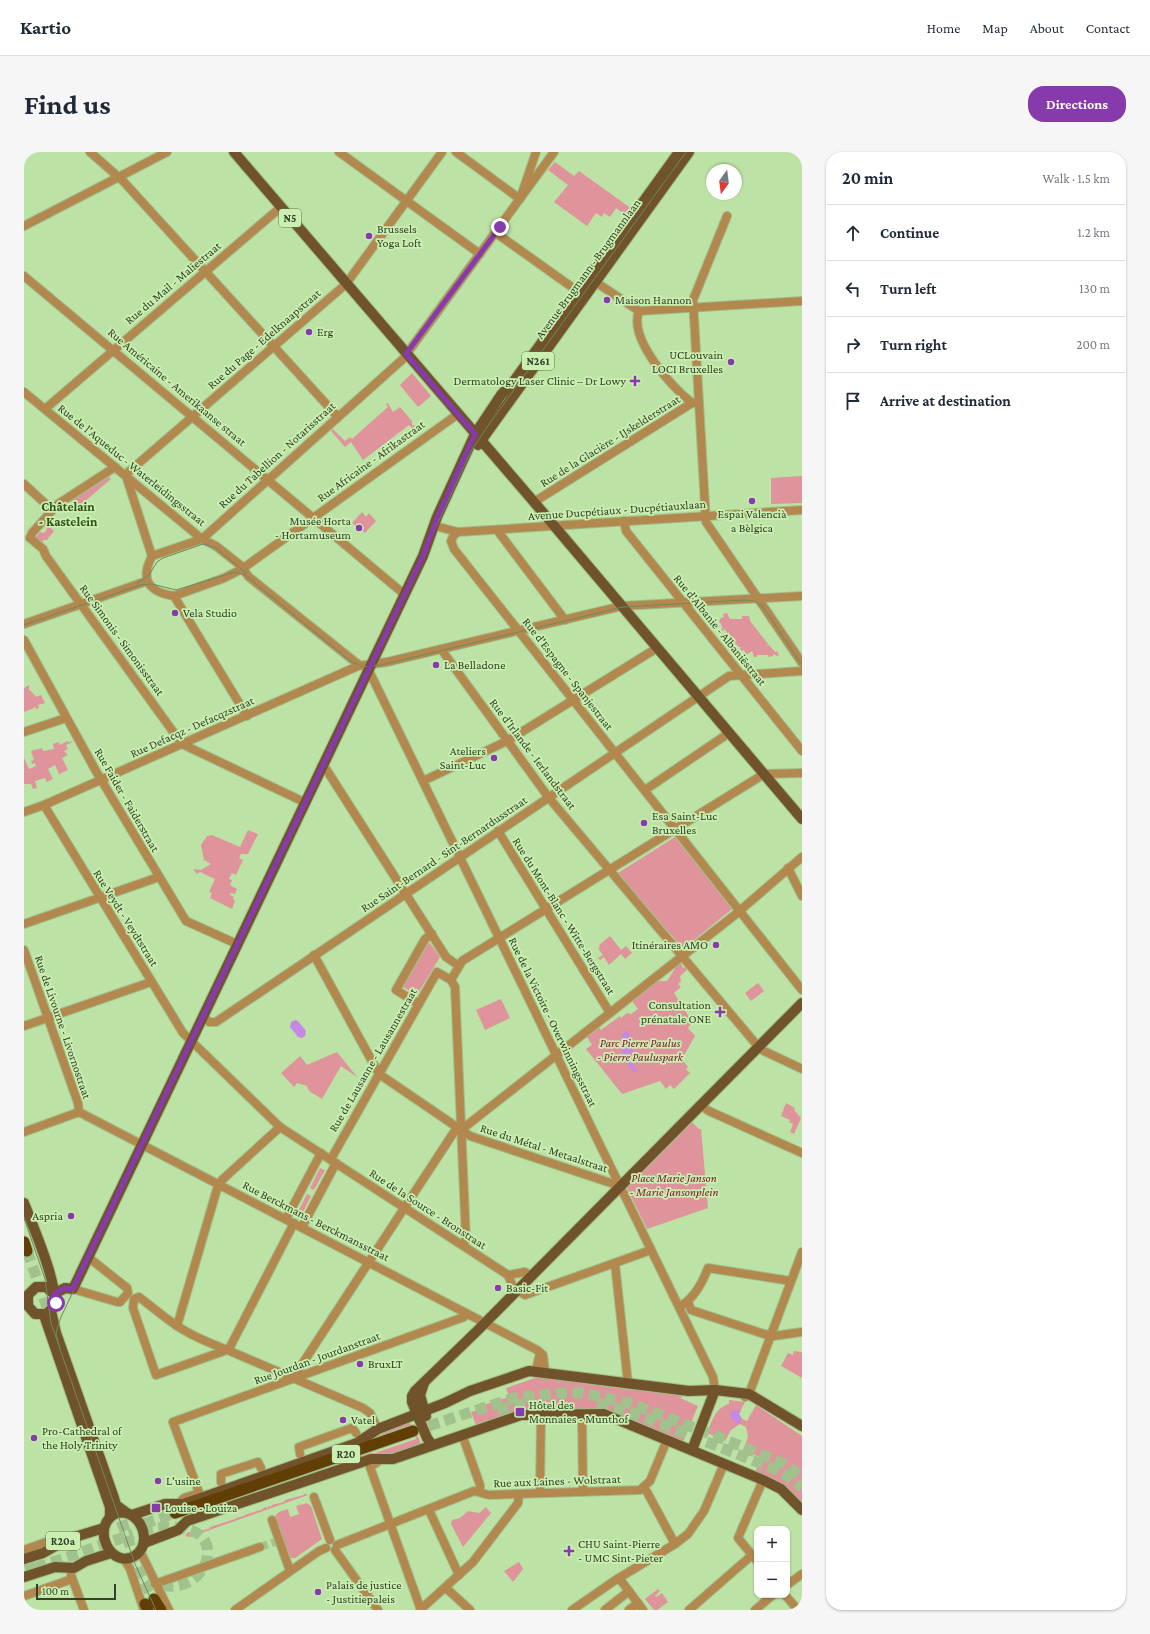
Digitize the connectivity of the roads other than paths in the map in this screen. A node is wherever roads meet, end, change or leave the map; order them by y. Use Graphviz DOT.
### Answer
graph roads {
  1 [pos="90,152"];
  2 [pos="167,152"];
  3 [pos="234,152"];
  4 [pos="339,152"];
  5 [pos="442,152"];
  6 [pos="456,152"];
  7 [pos="536,152"];
  8 [pos="554,152"];
  9 [pos="679,152"];
  10 [pos="690,152"];
  11 [pos="119,177"];
  12 [pos="520,199"];
  13 [pos="407,201"];
  14 [pos="281,207"];
  15 [pos="727,216"];
  16 [pos="24,226"];
  17 [pos="496,233"];
  18 [pos="480,254"];
  19 [pos="206,272"];
  20 [pos="24,276"];
  21 [pos="592,279"];
  22 [pos="346,284"];
  23 [pos="582,294"];
  24 [pos="802,301"];
  25 [pos="694,308"];
  26 [pos="639,311"];
  27 [pos="274,347"];
  28 [pos="113,350"];
  29 [pos="406,354"];
  30 [pos="24,392"];
  31 [pos="696,403"];
  32 [pos="45,409"];
  33 [pos="458,414"];
  34 [pos="192,416"];
  35 [pos="338,417"];
  36 [pos="478,437"];
  37 [pos="115,467"];
  38 [pos="125,475"];
  39 [pos="268,480"];
  40 [pos="24,484"];
  41 [pos="534,502"];
  42 [pos="52,510"];
  43 [pos="802,510"];
  44 [pos="706,516"];
  45 [pos="314,518"];
  46 [pos="624,521"];
  47 [pos="435,526"];
  48 [pos="553,526"];
  49 [pos="498,530"];
  50 [pos="458,532"];
  51 [pos="27,539"];
  52 [pos="202,539"];
  53 [pos="152,556"];
  54 [pos="242,569"];
  55 [pos="148,581"];
  56 [pos="403,593"];
  57 [pos="174,596"];
  58 [pos="802,596"];
  59 [pos="757,599"];
  60 [pos="682,602"];
  61 [pos="81,604"];
  62 [pos="622,606"];
  63 [pos="566,620"];
  64 [pos="24,624"];
  65 [pos="519,631"];
  66 [pos="24,640"];
  67 [pos="657,648"];
  68 [pos="441,649"];
  69 [pos="802,662"];
  70 [pos="365,665"];
  71 [pos="802,671"];
  72 [pos="740,675"];
  73 [pos="698,696"];
  74 [pos="573,700"];
  75 [pos="247,716"];
  76 [pos="66,718"];
  77 [pos="24,732"];
  78 [pos="729,733"];
  79 [pos="507,741"];
  80 [pos="182,744"];
  81 [pos="802,751"];
  82 [pos="615,753"];
  83 [pos="321,766"];
  84 [pos="802,773"];
  85 [pos="764,774"];
  86 [pos="101,779"];
  87 [pos="423,781"];
  88 [pos="645,790"];
  89 [pos="549,798"];
  90 [pos="304,802"];
  91 [pos="44,805"];
  92 [pos="24,812"];
  93 [pos="802,819"];
  94 [pos="676,830"];
  95 [pos="498,831"];
  96 [pos="459,857"];
  97 [pos="802,857"];
  98 [pos="788,868"];
  99 [pos="610,870"];
  100 [pos="159,877"];
  101 [pos="406,893"];
  102 [pos="802,896"];
  103 [pos="99,897"];
  104 [pos="546,910"];
  105 [pos="740,910"];
  106 [pos="24,924"];
  107 [pos="432,934"];
  108 [pos="499,938"];
  109 [pos="237,944"];
  110 [pos="24,950"];
  111 [pos="314,955"];
  112 [pos="682,956"];
  113 [pos="459,966"];
  114 [pos="451,980"];
  115 [pos="151,982"];
  116 [pos="802,990"];
  117 [pos="802,1003"];
  118 [pos="419,1004"];
  119 [pos="610,1012"];
  120 [pos="203,1016"];
  121 [pos="48,1019"];
  122 [pos="24,1026"];
  123 [pos="191,1041"];
  124 [pos="759,1047"];
  125 [pos="556,1055"];
  126 [pos="802,1069"];
  127 [pos="379,1074"];
  128 [pos="700,1105"];
  129 [pos="79,1112"];
  130 [pos="280,1127"];
  131 [pos="461,1130"];
  132 [pos="24,1132"];
  133 [pos="142,1144"];
  134 [pos="321,1153"];
  135 [pos="802,1153"];
  136 [pos="333,1161"];
  137 [pos="219,1184"];
  138 [pos="620,1186"];
  139 [pos="24,1203"];
  140 [pos="404,1207"];
  141 [pos="286,1219"];
  142 [pos="294,1223"];
  143 [pos="302,1227"];
  144 [pos="37,1241"];
  145 [pos="463,1246"];
  146 [pos="25,1250"];
  147 [pos="651,1250"];
  148 [pos="802,1252"];
  149 [pos="88,1257"];
  150 [pos="369,1262"];
  151 [pos="615,1264"];
  152 [pos="508,1275"];
  153 [pos="531,1276"];
  154 [pos="791,1281"];
  155 [pos="73,1289"];
  156 [pos="517,1290"];
  157 [pos="54,1294"];
  158 [pos="25,1301"];
  159 [pos="688,1302"];
  160 [pos="679,1307"];
  161 [pos="48,1313"];
  162 [pos="466,1313"];
  163 [pos="485,1322"];
  164 [pos="177,1326"];
  165 [pos="802,1332"];
  166 [pos="770,1335"];
  167 [pos="226,1350"];
  168 [pos="540,1371"];
  169 [pos="293,1378"];
  170 [pos="628,1383"];
  171 [pos="715,1393"];
  172 [pos="749,1394"];
  173 [pos="421,1412"];
  174 [pos="582,1414"];
  175 [pos="541,1415"];
  176 [pos="802,1426"];
  177 [pos="378,1430"];
  178 [pos="356,1433"];
  179 [pos="414,1433"];
  180 [pos="461,1435"];
  181 [pos="666,1440"];
  182 [pos="432,1444"];
  183 [pos="692,1450"];
  184 [pos="300,1454"];
  185 [pos="382,1459"];
  186 [pos="724,1464"];
  187 [pos="261,1468"];
  188 [pos="252,1480"];
  189 [pos="279,1480"];
  190 [pos="307,1480"];
  191 [pos="763,1480"];
  192 [pos="221,1482"];
  193 [pos="646,1490"];
  194 [pos="480,1491"];
  195 [pos="199,1492"];
  196 [pos="583,1492"];
  197 [pos="540,1493"];
  198 [pos="520,1494"];
  199 [pos="258,1497"];
  200 [pos="314,1497"];
  201 [pos="429,1510"];
  202 [pos="802,1510"];
  203 [pos="177,1512"];
  204 [pos="130,1514"];
  205 [pos="110,1516"];
  206 [pos="272,1520"];
  207 [pos="390,1525"];
  208 [pos="104,1528"];
  209 [pos="62,1541"];
  210 [pos="328,1544"];
  211 [pos="675,1544"];
  212 [pos="260,1546"];
  213 [pos="142,1547"];
  214 [pos="336,1548"];
  215 [pos="24,1550"];
  216 [pos="111,1553"];
  217 [pos="124,1558"];
  218 [pos="754,1558"];
  219 [pos="24,1559"];
  220 [pos="70,1568"];
  221 [pos="290,1571"];
  222 [pos="802,1574"];
  223 [pos="459,1575"];
  224 [pos="24,1577"];
  225 [pos="619,1578"];
  226 [pos="72,1579"];
  227 [pos="790,1583"];
  228 [pos="155,1584"];
  229 [pos="446,1588"];
  230 [pos="629,1590"];
  231 [pos="24,1596"];
  232 [pos="770,1598"];
  233 [pos="788,1598"];
  234 [pos="148,1606"];
  235 [pos="641,1607"];
  236 [pos="84,1610"];
  237 [pos="161,1610"];
  238 [pos="169,1610"];
  239 [pos="235,1610"];
  240 [pos="378,1610"];
  241 [pos="421,1610"];
  242 [pos="470,1610"];
  243 [pos="572,1610"];
  244 [pos="605,1610"];
  245 [pos="630,1610"];
  246 [pos="689,1610"];
  247 [pos="755,1610"];
  248 [pos="798,1610"];
  1 -- 11 [label="street"];
  2 -- 11 [label="street"];
  3 -- 14 [label="main road, N5"];
  4 -- 13 [label="street"];
  5 -- 13 [label="street, Rue du Page - Edelknaapstraat"];
  6 -- 12 [label="street"];
  7 -- 12 [label="street"];
  8 -- 12 [label="street, Rue du Tabellion - Notarisstraat"];
  9 -- 21 [label="main road, Avenue Brugmann - Brugmannlaan / N261"];
  10 -- 21 [label="main road, Avenue Brugmann - Brugmannlaan / N261"];
  11 -- 16 [label="street"];
  11 -- 19 [label="street"];
  12 -- 17 [label="street, Rue du Tabellion - Notarisstraat"];
  13 -- 18 [label="street"];
  13 -- 22 [label="street, Rue du Page - Edelknaapstraat"];
  14 -- 19 [label="street, Rue du Mail - Maliestraat"];
  14 -- 22 [label="main road, N5"];
  15 -- 25 [label="street"];
  17 -- 18 [label="street, Rue du Tabellion - Notarisstraat"];
  17 -- 23 [label="street"];
  18 -- 29 [label="street, Rue du Tabellion - Notarisstraat"];
  19 -- 27 [label="street"];
  19 -- 28 [label="street, Rue du Mail - Maliestraat"];
  20 -- 28 [label="street, Rue Américaine - Amerikaanse straat"];
  21 -- 23 [label="main road, Avenue Brugmann - Brugmannlaan / N261"];
  21 -- 26 [label="street"];
  22 -- 27 [label="street, Rue du Page - Edelknaapstraat"];
  22 -- 29 [label="main road, N5"];
  23 -- 36 [label="main road, Avenue Brugmann - Brugmannlaan / N261"];
  24 -- 25 [label="street"];
  25 -- 26 [label="street"];
  25 -- 31 [label="street"];
  26 -- 31 [label="street"];
  27 -- 34 [label="street, Rue du Page - Edelknaapstraat"];
  27 -- 35 [label="street"];
  28 -- 32 [label="street, Rue du Mail - Maliestraat"];
  28 -- 34 [label="street, Rue Américaine - Amerikaanse straat"];
  29 -- 33 [label="main road, N5"];
  29 -- 35 [label="street, Rue du Tabellion - Notarisstraat"];
  30 -- 32 [label="street, Rue de l'Aqueduc - Waterleidingsstraat"];
  31 -- 41 [label="street, Rue de la Glacière - IJskelderstraat"];
  31 -- 44 [label="street"];
  32 -- 37 [label="street, Rue de l'Aqueduc - Waterleidingsstraat"];
  33 -- 36 [label="main road, N5"];
  33 -- 45 [label="street, Rue Africaine - Afrikastraat"];
  34 -- 38 [label="street, Rue du Page - Edelknaapstraat"];
  34 -- 39 [label="street, Rue Américaine - Amerikaanse straat"];
  35 -- 39 [label="street, Rue du Tabellion - Notarisstraat"];
  36 -- 41 [label="main road, N5"];
  36 -- 47 [label="main road, N261"];
  37 -- 38 [label="street, Rue de l'Aqueduc - Waterleidingsstraat"];
  37 -- 42 [label="street"];
  38 -- 52 [label="street, Rue de l'Aqueduc - Waterleidingsstraat"];
  38 -- 53 [label="street"];
  39 -- 45 [label="street, Rue Américaine - Amerikaanse straat"];
  39 -- 52 [label="street, Rue du Tabellion - Notarisstraat"];
  40 -- 42 [label="street"];
  41 -- 48 [label="main road, N5"];
  42 -- 51 [label="street"];
  43 -- 44 [label="street, Avenue Ducpétiaux - Ducpétiauxlaan"];
  44 -- 46 [label="street, Avenue Ducpétiaux - Ducpétiauxlaan"];
  44 -- 59 [label="street"];
  45 -- 54 [label="street, Rue Africaine - Afrikastraat"];
  45 -- 56 [label="street, Rue Américaine - Amerikaanse straat"];
  46 -- 48 [label="street, Avenue Ducpétiaux - Ducpétiauxlaan"];
  46 -- 60 [label="street, Rue d'Albanie - Albaniëstraat"];
  47 -- 50 [label="street, Avenue Ducpétiaux - Ducpétiauxlaan"];
  47 -- 56 [label="main road, N261"];
  48 -- 49 [label="street, Avenue Ducpétiaux - Ducpétiauxlaan"];
  48 -- 62 [label="main road, N5"];
  49 -- 50 [label="street, Avenue Ducpétiaux - Ducpétiauxlaan"];
  49 -- 63 [label="street"];
  50 -- 65 [label="street, Rue d'Espagne - Spanjestraat"];
  51 -- 61 [label="street, Rue Simonis - Simonisstraat"];
  52 -- 53 [label="street, Rue du Tabellion - Notarisstraat"];
  52 -- 54 [label="street, Rue de l'Aqueduc - Waterleidingsstraat"];
  53 -- 55 [label="street"];
  54 -- 57 [label="street, Rue Africaine - Afrikastraat"];
  54 -- 70 [label="street, Rue de l'Aqueduc - Waterleidingsstraat"];
  55 -- 57 [label="street"];
  55 -- 61 [label="street"];
  56 -- 70 [label="main road, N261"];
  57 -- 75 [label="street"];
  58 -- 59 [label="street, Rue Defacqz - Defacqzstraat"];
  59 -- 60 [label="street, Rue Defacqz - Defacqzstraat"];
  59 -- 69 [label="street"];
  60 -- 62 [label="street, Rue Defacqz - Defacqzstraat"];
  60 -- 72 [label="street, Rue d'Albanie - Albaniëstraat"];
  61 -- 64 [label="street"];
  61 -- 80 [label="street, Rue Simonis - Simonisstraat"];
  62 -- 63 [label="street, Rue Defacqz - Defacqzstraat"];
  62 -- 67 [label="main road, N5"];
  63 -- 65 [label="street, Rue Defacqz - Defacqzstraat"];
  65 -- 68 [label="street, Rue Defacqz - Defacqzstraat"];
  65 -- 74 [label="street, Rue d'Espagne - Spanjestraat"];
  66 -- 76 [label="street, Rue Faider - Faiderstraat"];
  67 -- 73 [label="main road, N5"];
  67 -- 74 [label="street"];
  68 -- 70 [label="street, Rue Defacqz - Defacqzstraat"];
  68 -- 79 [label="street, Rue d'Irlande - Ierlandstraat"];
  70 -- 75 [label="street, Rue Defacqz - Defacqzstraat"];
  70 -- 83 [label="main road, N261"];
  70 -- 87 [label="street, Rue de la Victoire - Overwinningsstraat"];
  71 -- 72 [label="street, Rue Saint-Bernard - Sint-Bernardusstraat"];
  72 -- 73 [label="street, Rue Saint-Bernard - Sint-Bernardusstraat"];
  72 -- 81 [label="street, Rue d'Albanie - Albaniëstraat"];
  73 -- 78 [label="main road, N5"];
  73 -- 82 [label="street, Rue Saint-Bernard - Sint-Bernardusstraat"];
  74 -- 79 [label="street"];
  74 -- 82 [label="street, Rue d'Espagne - Spanjestraat"];
  75 -- 80 [label="street, Rue Defacqz - Defacqzstraat"];
  76 -- 77 [label="street"];
  76 -- 86 [label="street, Rue Faider - Faiderstraat"];
  78 -- 85 [label="main road, N5"];
  78 -- 88 [label="street"];
  79 -- 87 [label="street"];
  79 -- 89 [label="street, Rue d'Irlande - Ierlandstraat"];
  80 -- 86 [label="street, Rue Defacqz - Defacqzstraat"];
  80 -- 90 [label="street"];
  82 -- 88 [label="street, Rue d'Espagne - Spanjestraat"];
  82 -- 89 [label="street, Rue Saint-Bernard - Sint-Bernardusstraat"];
  83 -- 90 [label="main road, N261"];
  83 -- 101 [label="street"];
  84 -- 85 [label="street"];
  85 -- 93 [label="main road, N5"];
  85 -- 94 [label="street"];
  86 -- 91 [label="street, Rue Defacqz - Defacqzstraat"];
  86 -- 100 [label="street, Rue Faider - Faiderstraat"];
  87 -- 96 [label="street, Rue de la Victoire - Overwinningsstraat"];
  88 -- 94 [label="street, Rue d'Espagne - Spanjestraat"];
  89 -- 95 [label="street, Rue Saint-Bernard - Sint-Bernardusstraat"];
  89 -- 99 [label="street, Rue d'Irlande - Ierlandstraat"];
  90 -- 109 [label="main road, N261"];
  91 -- 92 [label="street, Rue Defacqz - Defacqzstraat"];
  91 -- 103 [label="street, Rue Veydt - Veydtstraat"];
  94 -- 99 [label="street"];
  94 -- 105 [label="street, Rue d'Espagne - Spanjestraat"];
  95 -- 96 [label="street, Rue Saint-Bernard - Sint-Bernardusstraat"];
  95 -- 104 [label="street, Rue du Mont-Blanc - Witte-Bergstraat"];
  96 -- 101 [label="street, Rue Saint-Bernard - Sint-Bernardusstraat"];
  96 -- 108 [label="street, Rue de la Victoire - Overwinningsstraat"];
  97 -- 98 [label="street"];
  98 -- 102 [label="street"];
  98 -- 105 [label="street"];
  99 -- 104 [label="street"];
  99 -- 112 [label="street, Rue d'Irlande - Ierlandstraat"];
  100 -- 103 [label="street"];
  100 -- 109 [label="street, Rue Faider - Faiderstraat"];
  101 -- 107 [label="street"];
  101 -- 111 [label="street, Rue Saint-Bernard - Sint-Bernardusstraat"];
  103 -- 106 [label="street"];
  103 -- 115 [label="street, Rue Veydt - Veydtstraat"];
  104 -- 108 [label="street"];
  104 -- 119 [label="street, Rue du Mont-Blanc - Witte-Bergstraat"];
  105 -- 112 [label="street"];
  105 -- 116 [label="street, Rue d'Espagne - Spanjestraat"];
  107 -- 113 [label="street"];
  107 -- 118 [label="street"];
  108 -- 113 [label="street"];
  108 -- 125 [label="street, Rue de la Victoire - Overwinningsstraat"];
  109 -- 120 [label="main road, N261"];
  110 -- 121 [label="street, Rue de Livourne - Livornostraat"];
  111 -- 120 [label="street, Rue Saint-Bernard - Sint-Bernardusstraat"];
  111 -- 127 [label="street"];
  112 -- 119 [label="street"];
  112 -- 124 [label="street, Rue d'Irlande - Ierlandstraat"];
  113 -- 114 [label="street"];
  114 -- 118 [label="street, Rue de Lausanne - Lausannestraat"];
  114 -- 131 [label="street"];
  115 -- 121 [label="street"];
  115 -- 123 [label="street, Rue Veydt - Veydtstraat"];
  117 -- 124 [label="main road"];
  118 -- 127 [label="street, Rue de Lausanne - Lausannestraat"];
  119 -- 125 [label="street"];
  120 -- 123 [label="main road, N261"];
  121 -- 122 [label="street"];
  121 -- 129 [label="street, Rue de Livourne - Livornostraat"];
  123 -- 130 [label="street"];
  123 -- 133 [label="main road, N261"];
  124 -- 126 [label="street"];
  124 -- 128 [label="main road"];
  125 -- 131 [label="street"];
  125 -- 138 [label="street, Rue de la Victoire - Overwinningsstraat"];
  127 -- 131 [label="street, Rue du Métal - Metaalstraat"];
  127 -- 136 [label="street, Rue de Lausanne - Lausannestraat"];
  128 -- 135 [label="street"];
  128 -- 138 [label="main road"];
  129 -- 132 [label="street"];
  129 -- 133 [label="street, Rue Berckmans - Berckmansstraat"];
  130 -- 134 [label="street"];
  130 -- 137 [label="street"];
  131 -- 138 [label="street, Rue du Métal - Metaalstraat"];
  131 -- 140 [label="street"];
  131 -- 145 [label="street"];
  133 -- 137 [label="street, Rue Berckmans - Berckmansstraat"];
  133 -- 149 [label="main road, N261"];
  134 -- 136 [label="street, Rue de la Source - Bronstraat"];
  134 -- 141 [label="street"];
  136 -- 140 [label="street, Rue de la Source - Bronstraat"];
  136 -- 143 [label="street, Rue de Lausanne - Lausannestraat"];
  137 -- 141 [label="street, Rue Berckmans - Berckmansstraat"];
  137 -- 164 [label="street"];
  138 -- 147 [label="street, Rue de la Victoire - Overwinningsstraat"];
  138 -- 153 [label="main road"];
  139 -- 144 [label="main road"];
  140 -- 145 [label="street, Rue de la Source - Bronstraat"];
  140 -- 150 [label="street"];
  141 -- 142 [label="street, Rue Berckmans - Berckmansstraat"];
  142 -- 143 [label="street, Rue Berckmans - Berckmansstraat"];
  142 -- 167 [label="street"];
  143 -- 150 [label="street, Rue Berckmans - Berckmansstraat"];
  144 -- 146 [label="main road"];
  144 -- 157 [label="main road"];
  145 -- 152 [label="street, Rue de la Source - Bronstraat"];
  147 -- 151 [label="street"];
  147 -- 160 [label="street, Rue de la Victoire - Overwinningsstraat"];
  148 -- 154 [label="street"];
  149 -- 155 [label="main road, N261"];
  149 -- 155 [label="street"];
  150 -- 162 [label="street, Rue Berckmans - Berckmansstraat"];
  150 -- 169 [label="street"];
  151 -- 156 [label="street"];
  151 -- 170 [label="street"];
  152 -- 153 [label="street"];
  152 -- 156 [label="street"];
  153 -- 156 [label="main road"];
  154 -- 159 [label="street"];
  154 -- 166 [label="street"];
  155 -- 157 [label="main road"];
  156 -- 163 [label="main road"];
  157 -- 158 [label="main road"];
  157 -- 161 [label="main road"];
  158 -- 161 [label="main road"];
  159 -- 160 [label="street"];
  159 -- 166 [label="street"];
  160 -- 171 [label="street, Rue de la Victoire - Overwinningsstraat"];
  161 -- 204 [label="main road"];
  161 -- 205 [label="main road"];
  162 -- 163 [label="street, Rue Berckmans - Berckmansstraat"];
  162 -- 169 [label="street, Rue Jourdan - Jourdanstraat"];
  163 -- 168 [label="street, Rue Berckmans - Berckmansstraat"];
  163 -- 173 [label="main road"];
  164 -- 167 [label="street"];
  164 -- 167 [label="street"];
  165 -- 166 [label="street"];
  166 -- 172 [label="street"];
  167 -- 169 [label="street"];
  168 -- 170 [label="main road"];
  168 -- 173 [label="main road"];
  169 -- 177 [label="street"];
  169 -- 195 [label="street, Rue Jourdan - Jourdanstraat"];
  170 -- 171 [label="main road"];
  171 -- 172 [label="main road"];
  171 -- 183 [label="main road"];
  172 -- 176 [label="main road"];
  173 -- 177 [label="main road"];
  173 -- 182 [label="main road"];
  174 -- 175 [label="main road"];
  174 -- 181 [label="main road"];
  174 -- 196 [label="street"];
  175 -- 180 [label="main road"];
  175 -- 197 [label="street"];
  177 -- 184 [label="main road"];
  178 -- 184 [label="street"];
  179 -- 189 [label="highway, R20"];
  180 -- 182 [label="main road"];
  180 -- 194 [label="street"];
  181 -- 183 [label="main road"];
  181 -- 193 [label="street"];
  182 -- 185 [label="main road"];
  183 -- 186 [label="main road"];
  184 -- 188 [label="main road"];
  184 -- 189 [label="main road"];
  185 -- 190 [label="main road"];
  185 -- 207 [label="street"];
  186 -- 191 [label="main road"];
  186 -- 211 [label="street"];
  187 -- 192 [label="street"];
  188 -- 189 [label="main road"];
  188 -- 195 [label="main road"];
  189 -- 190 [label="main road"];
  189 -- 199 [label="main road"];
  189 -- 203 [label="highway, R20"];
  190 -- 199 [label="main road"];
  191 -- 202 [label="main road"];
  191 -- 218 [label="street"];
  193 -- 196 [label="street, Rue aux Laines - Wolstraat"];
  193 -- 211 [label="street"];
  194 -- 198 [label="street, Rue aux Laines - Wolstraat"];
  194 -- 201 [label="street, Rue aux Laines - Wolstraat"];
  195 -- 203 [label="main road"];
  196 -- 197 [label="street, Rue aux Laines - Wolstraat"];
  197 -- 198 [label="street, Rue aux Laines - Wolstraat"];
  198 -- 223 [label="street"];
  199 -- 213 [label="main road"];
  200 -- 210 [label="street"];
  201 -- 207 [label="street, Rue aux Laines - Wolstraat"];
  201 -- 223 [label="street"];
  203 -- 204 [label="main road"];
  204 -- 205 [label="main road"];
  204 -- 213 [label="main road"];
  205 -- 208 [label="main road"];
  206 -- 221 [label="street"];
  207 -- 214 [label="street, Rue aux Laines - Wolstraat"];
  207 -- 241 [label="street"];
  208 -- 209 [label="main road, R20a"];
  208 -- 216 [label="main road"];
  209 -- 215 [label="street"];
  209 -- 219 [label="main road, R20a"];
  210 -- 214 [label="street"];
  210 -- 221 [label="street"];
  211 -- 225 [label="street"];
  212 -- 228 [label="street"];
  213 -- 217 [label="main road"];
  213 -- 228 [label="street"];
  214 -- 240 [label="street"];
  216 -- 217 [label="main road"];
  216 -- 220 [label="main road, R20a"];
  217 -- 234 [label="street"];
  218 -- 246 [label="street"];
  220 -- 224 [label="main road, R20a"];
  220 -- 226 [label="street"];
  221 -- 239 [label="street"];
  222 -- 227 [label="street"];
  223 -- 229 [label="street"];
  225 -- 230 [label="street"];
  225 -- 243 [label="street"];
  226 -- 231 [label="street"];
  226 -- 236 [label="street"];
  228 -- 238 [label="street"];
  229 -- 241 [label="street"];
  229 -- 242 [label="street"];
  230 -- 235 [label="street"];
  230 -- 244 [label="street"];
  232 -- 247 [label="street"];
  233 -- 248 [label="street"];
  234 -- 237 [label="highway"];
  235 -- 245 [label="street"];
}
